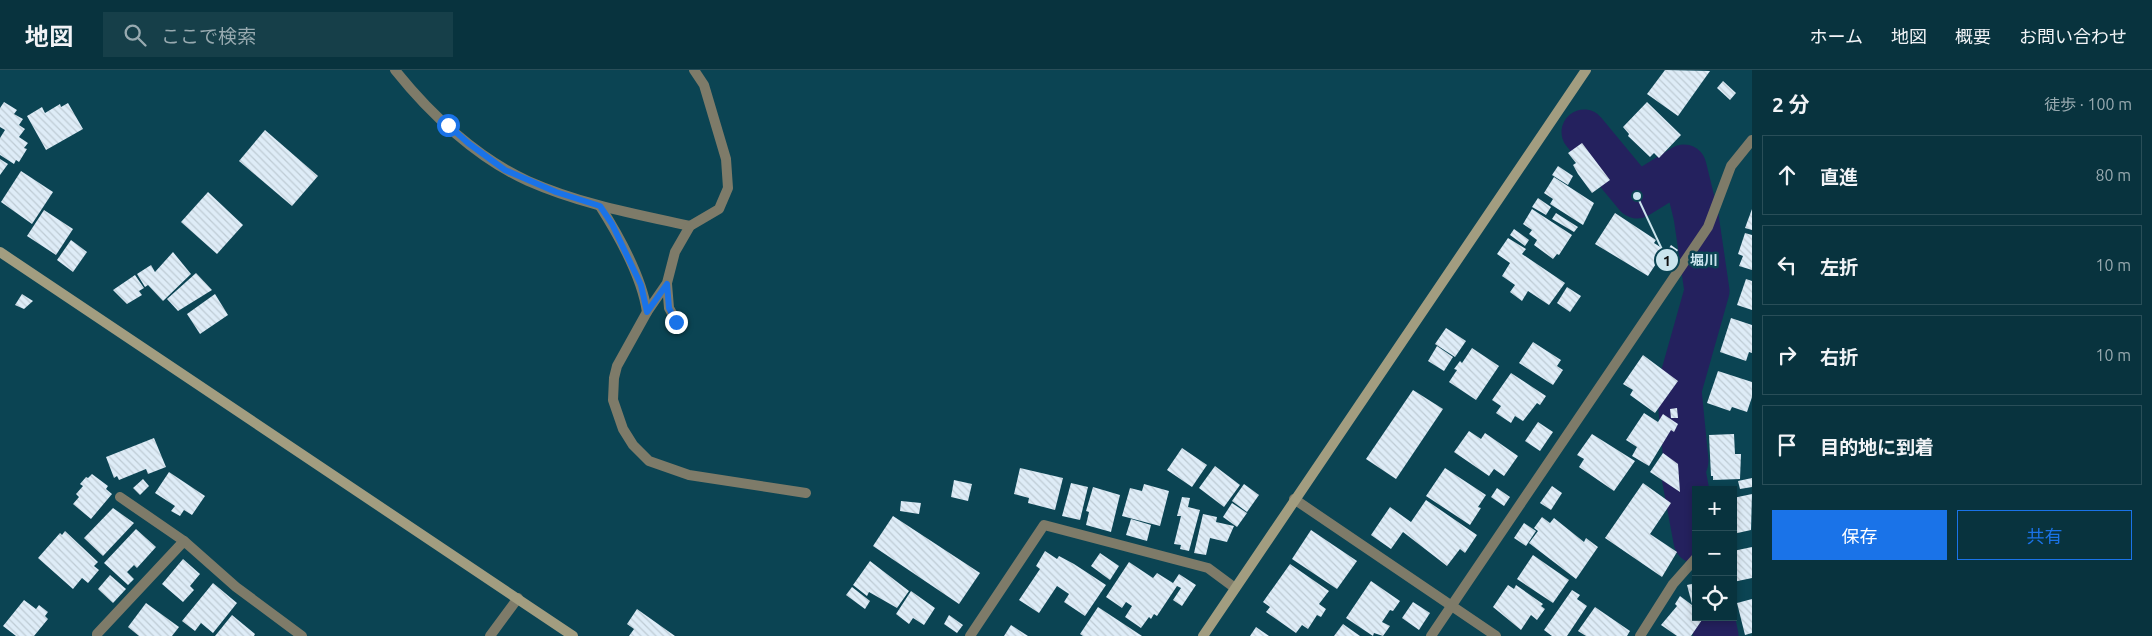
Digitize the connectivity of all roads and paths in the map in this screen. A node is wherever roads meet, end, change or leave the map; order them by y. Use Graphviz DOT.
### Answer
graph roads {
  1 [pos="394,70"];
  2 [pos="694,70"];
  3 [pos="1586,70"];
  4 [pos="1752,140"];
  5 [pos="600,206"];
  6 [pos="690,226"];
  7 [pos="0,252"];
  8 [pos="667,284"];
  9 [pos="647,312"];
  10 [pos="676,322"];
  11 [pos="806,494"];
  12 [pos="120,497"];
  13 [pos="1294,500"];
  14 [pos="184,541"];
  15 [pos="1692,562"];
  16 [pos="1235,588"];
  17 [pos="518,598"];
  18 [pos="1451,606"];
  19 [pos="97,636"];
  20 [pos="302,636"];
  21 [pos="490,636"];
  22 [pos="574,636"];
  23 [pos="970,636"];
  24 [pos="1203,636"];
  25 [pos="1430,636"];
  26 [pos="1496,636"];
  27 [pos="1640,636"];
  1 -- 5 [label="street"];
  2 -- 6 [label="street"];
  3 -- 13 [label="street"];
  4 -- 18 [label="street"];
  5 -- 6 [label="street"];
  5 -- 9 [label="street"];
  6 -- 8 [label="street"];
  7 -- 17 [label="street"];
  8 -- 9 [label="street"];
  8 -- 10 [label="street"];
  9 -- 11 [label="street"];
  12 -- 14 [label="street"];
  13 -- 16 [label="street"];
  13 -- 18 [label="street"];
  14 -- 19 [label="street"];
  14 -- 20 [label="street"];
  15 -- 27 [label="street"];
  16 -- 23 [label="street"];
  16 -- 24 [label="street"];
  17 -- 21 [label="street"];
  17 -- 22 [label="street"];
  18 -- 25 [label="street"];
  18 -- 26 [label="street"];
}
